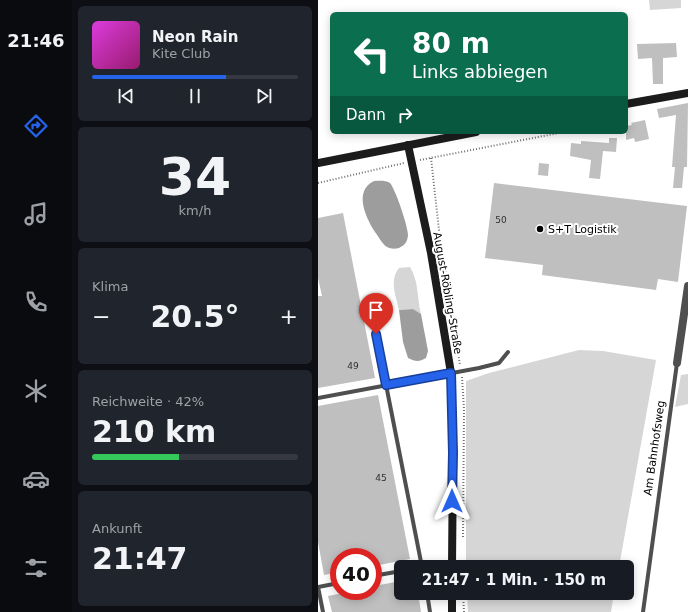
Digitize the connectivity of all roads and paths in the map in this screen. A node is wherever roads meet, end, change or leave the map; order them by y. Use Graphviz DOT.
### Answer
graph roads {
  1 [pos="688,93"];
  2 [pos="628,104"];
  3 [pos="466,134"];
  4 [pos="554,134"];
  5 [pos="408,145"];
  6 [pos="431,158"];
  7 [pos="318,163"];
  8 [pos="395,165"];
  9 [pos="318,183"];
  10 [pos="688,286"];
  11 [pos="376,334"];
  12 [pos="508,352"];
  13 [pos="677,363"];
  14 [pos="451,373"];
  15 [pos="386,385"];
  16 [pos="318,398"];
  17 [pos="421,560"];
  18 [pos="452,560"];
  19 [pos="394,572"];
  20 [pos="382,574"];
  21 [pos="330,585"];
  22 [pos="318,587"];
  23 [pos="428,600"];
  24 [pos="452,600"];
  25 [pos="463,600"];
  26 [pos="323,612"];
  27 [pos="430,612"];
  28 [pos="452,612"];
  29 [pos="464,612"];
  30 [pos="643,612"];
  1 -- 2 [label="street"];
  3 -- 5 [label="street"];
  4 -- 6 [label="path"];
  5 -- 7 [label="street"];
  5 -- 14 [label="street, August-Röbling-Straße"];
  8 -- 9 [label="path"];
  10 -- 13 [label="street, Am Bahnhofsweg"];
  11 -- 15 [label="lane"];
  12 -- 14 [label="lane"];
  13 -- 30 [label="lane, Am Bahnhofsweg"];
  14 -- 15 [label="lane"];
  14 -- 18 [label="street, August-Röbling-Straße"];
  15 -- 16 [label="lane"];
  15 -- 17 [label="lane"];
  19 -- 20 [label="lane"];
  21 -- 22 [label="lane"];
  22 -- 26 [label="lane"];
  23 -- 27 [label="lane"];
  24 -- 28 [label="street"];
  25 -- 29 [label="path"];
}
